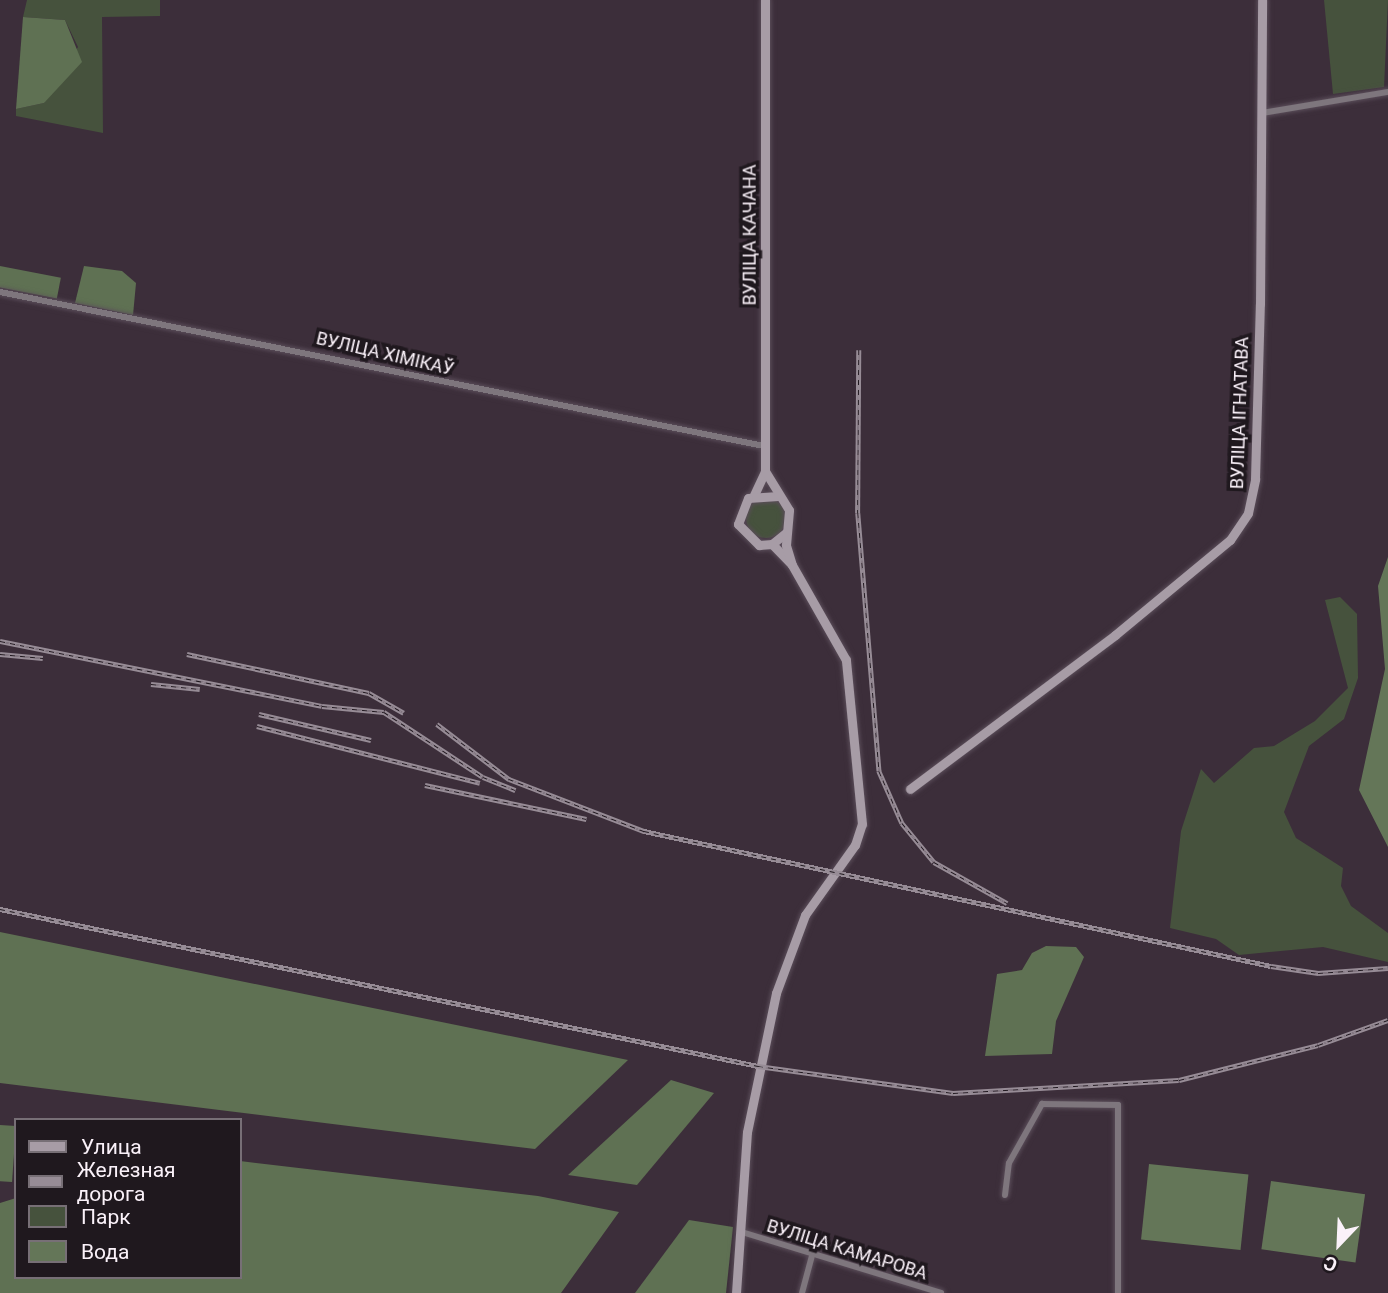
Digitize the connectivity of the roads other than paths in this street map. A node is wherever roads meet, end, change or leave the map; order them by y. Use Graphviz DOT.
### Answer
graph roads {
  1 [pos="765,0"];
  2 [pos="1262,0"];
  3 [pos="1388,92"];
  4 [pos="1262,113"];
  5 [pos="0,292"];
  6 [pos="764,446"];
  7 [pos="765,471"];
  8 [pos="754,495"];
  9 [pos="778,496"];
  10 [pos="789,528"];
  11 [pos="772,544"];
  12 [pos="793,565"];
  13 [pos="910,789"];
  14 [pos="1005,1195"];
  15 [pos="745,1233"];
  16 [pos="812,1256"];
  17 [pos="736,1293"];
  18 [pos="802,1293"];
  19 [pos="941,1293"];
  20 [pos="1118,1293"];
  1 -- 6 [label="main road, ВУЛІЦА КАЧАНА"];
  2 -- 4 [label="main road, ВУЛІЦА ІГНАТАВА"];
  3 -- 4 [label="street"];
  4 -- 13 [label="main road, ВУЛІЦА ІГНАТАВА"];
  5 -- 6 [label="street, ВУЛІЦА ХІМІКАЎ"];
  6 -- 7 [label="main road, ВУЛІЦА КАЧАНА"];
  7 -- 8 [label="main road, ВУЛІЦА КАЧАНА"];
  7 -- 9 [label="main road, ВУЛІЦА КАЧАНА"];
  8 -- 9 [label="main road"];
  8 -- 11 [label="main road, ВУЛІЦА КАЧАНА"];
  9 -- 10 [label="main road, ВУЛІЦА КАЧАНА"];
  10 -- 11 [label="main road"];
  10 -- 12 [label="main road, ВУЛІЦА КАЧАНА"];
  11 -- 12 [label="main road, ВУЛІЦА КАЧАНА"];
  12 -- 15 [label="main road, ВУЛІЦА КАЧАНА"];
  14 -- 20 [label="street"];
  15 -- 16 [label="street, ВУЛІЦА КАМАРОВА"];
  15 -- 17 [label="main road, ВУЛІЦА КАЧАНА"];
  16 -- 18 [label="street"];
  16 -- 19 [label="street, ВУЛІЦА КАМАРОВА"];
}
